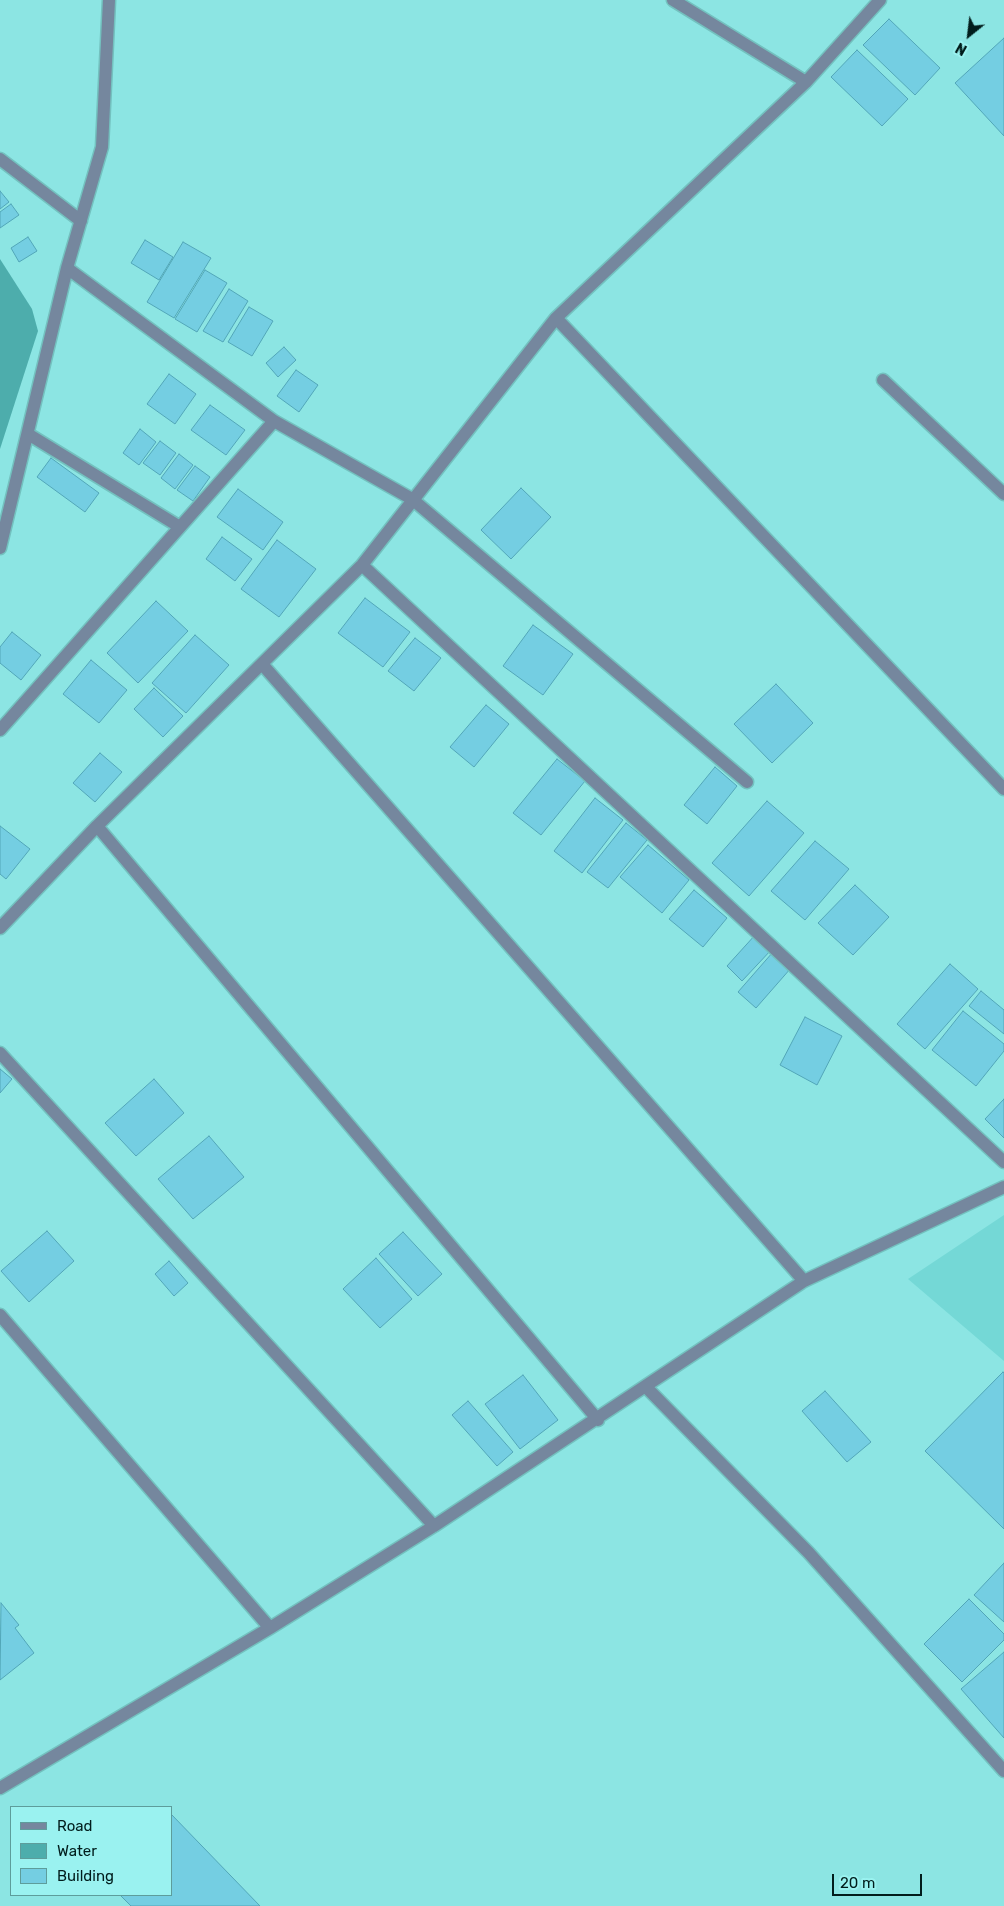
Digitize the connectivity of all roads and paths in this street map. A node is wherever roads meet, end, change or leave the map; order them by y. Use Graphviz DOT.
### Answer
graph roads {
  1 [pos="109,0"];
  2 [pos="673,0"];
  3 [pos="880,0"];
  4 [pos="806,82"];
  5 [pos="0,159"];
  6 [pos="81,221"];
  7 [pos="68,268"];
  8 [pos="556,318"];
  9 [pos="883,380"];
  10 [pos="274,421"];
  11 [pos="28,434"];
  12 [pos="1004,494"];
  13 [pos="412,499"];
  14 [pos="180,527"];
  15 [pos="0,548"];
  16 [pos="362,565"];
  17 [pos="262,664"];
  18 [pos="0,730"];
  19 [pos="747,782"];
  20 [pos="1004,790"];
  21 [pos="97,826"];
  22 [pos="0,928"];
  23 [pos="0,1052"];
  24 [pos="1004,1162"];
  25 [pos="1004,1186"];
  26 [pos="804,1281"];
  27 [pos="0,1315"];
  28 [pos="646,1387"];
  29 [pos="598,1420"];
  30 [pos="434,1526"];
  31 [pos="270,1628"];
  32 [pos="1004,1771"];
  33 [pos="2,1782"];
  1 -- 6 [label="street"];
  2 -- 4 [label="street"];
  3 -- 4 [label="street"];
  4 -- 8 [label="street"];
  5 -- 6 [label="street"];
  6 -- 7 [label="street"];
  7 -- 10 [label="street"];
  7 -- 11 [label="street"];
  8 -- 13 [label="street"];
  8 -- 20 [label="street"];
  9 -- 12 [label="street"];
  10 -- 13 [label="street"];
  10 -- 14 [label="street"];
  11 -- 14 [label="street"];
  11 -- 15 [label="street"];
  13 -- 16 [label="street"];
  13 -- 19 [label="street"];
  14 -- 18 [label="street"];
  16 -- 17 [label="street"];
  16 -- 24 [label="street"];
  17 -- 21 [label="street"];
  17 -- 26 [label="street"];
  21 -- 22 [label="street"];
  21 -- 29 [label="street"];
  23 -- 30 [label="street"];
  25 -- 26 [label="street"];
  26 -- 28 [label="street"];
  27 -- 31 [label="street"];
  28 -- 29 [label="street"];
  28 -- 32 [label="street"];
  29 -- 30 [label="street"];
  30 -- 31 [label="street"];
  31 -- 33 [label="street"];
}
